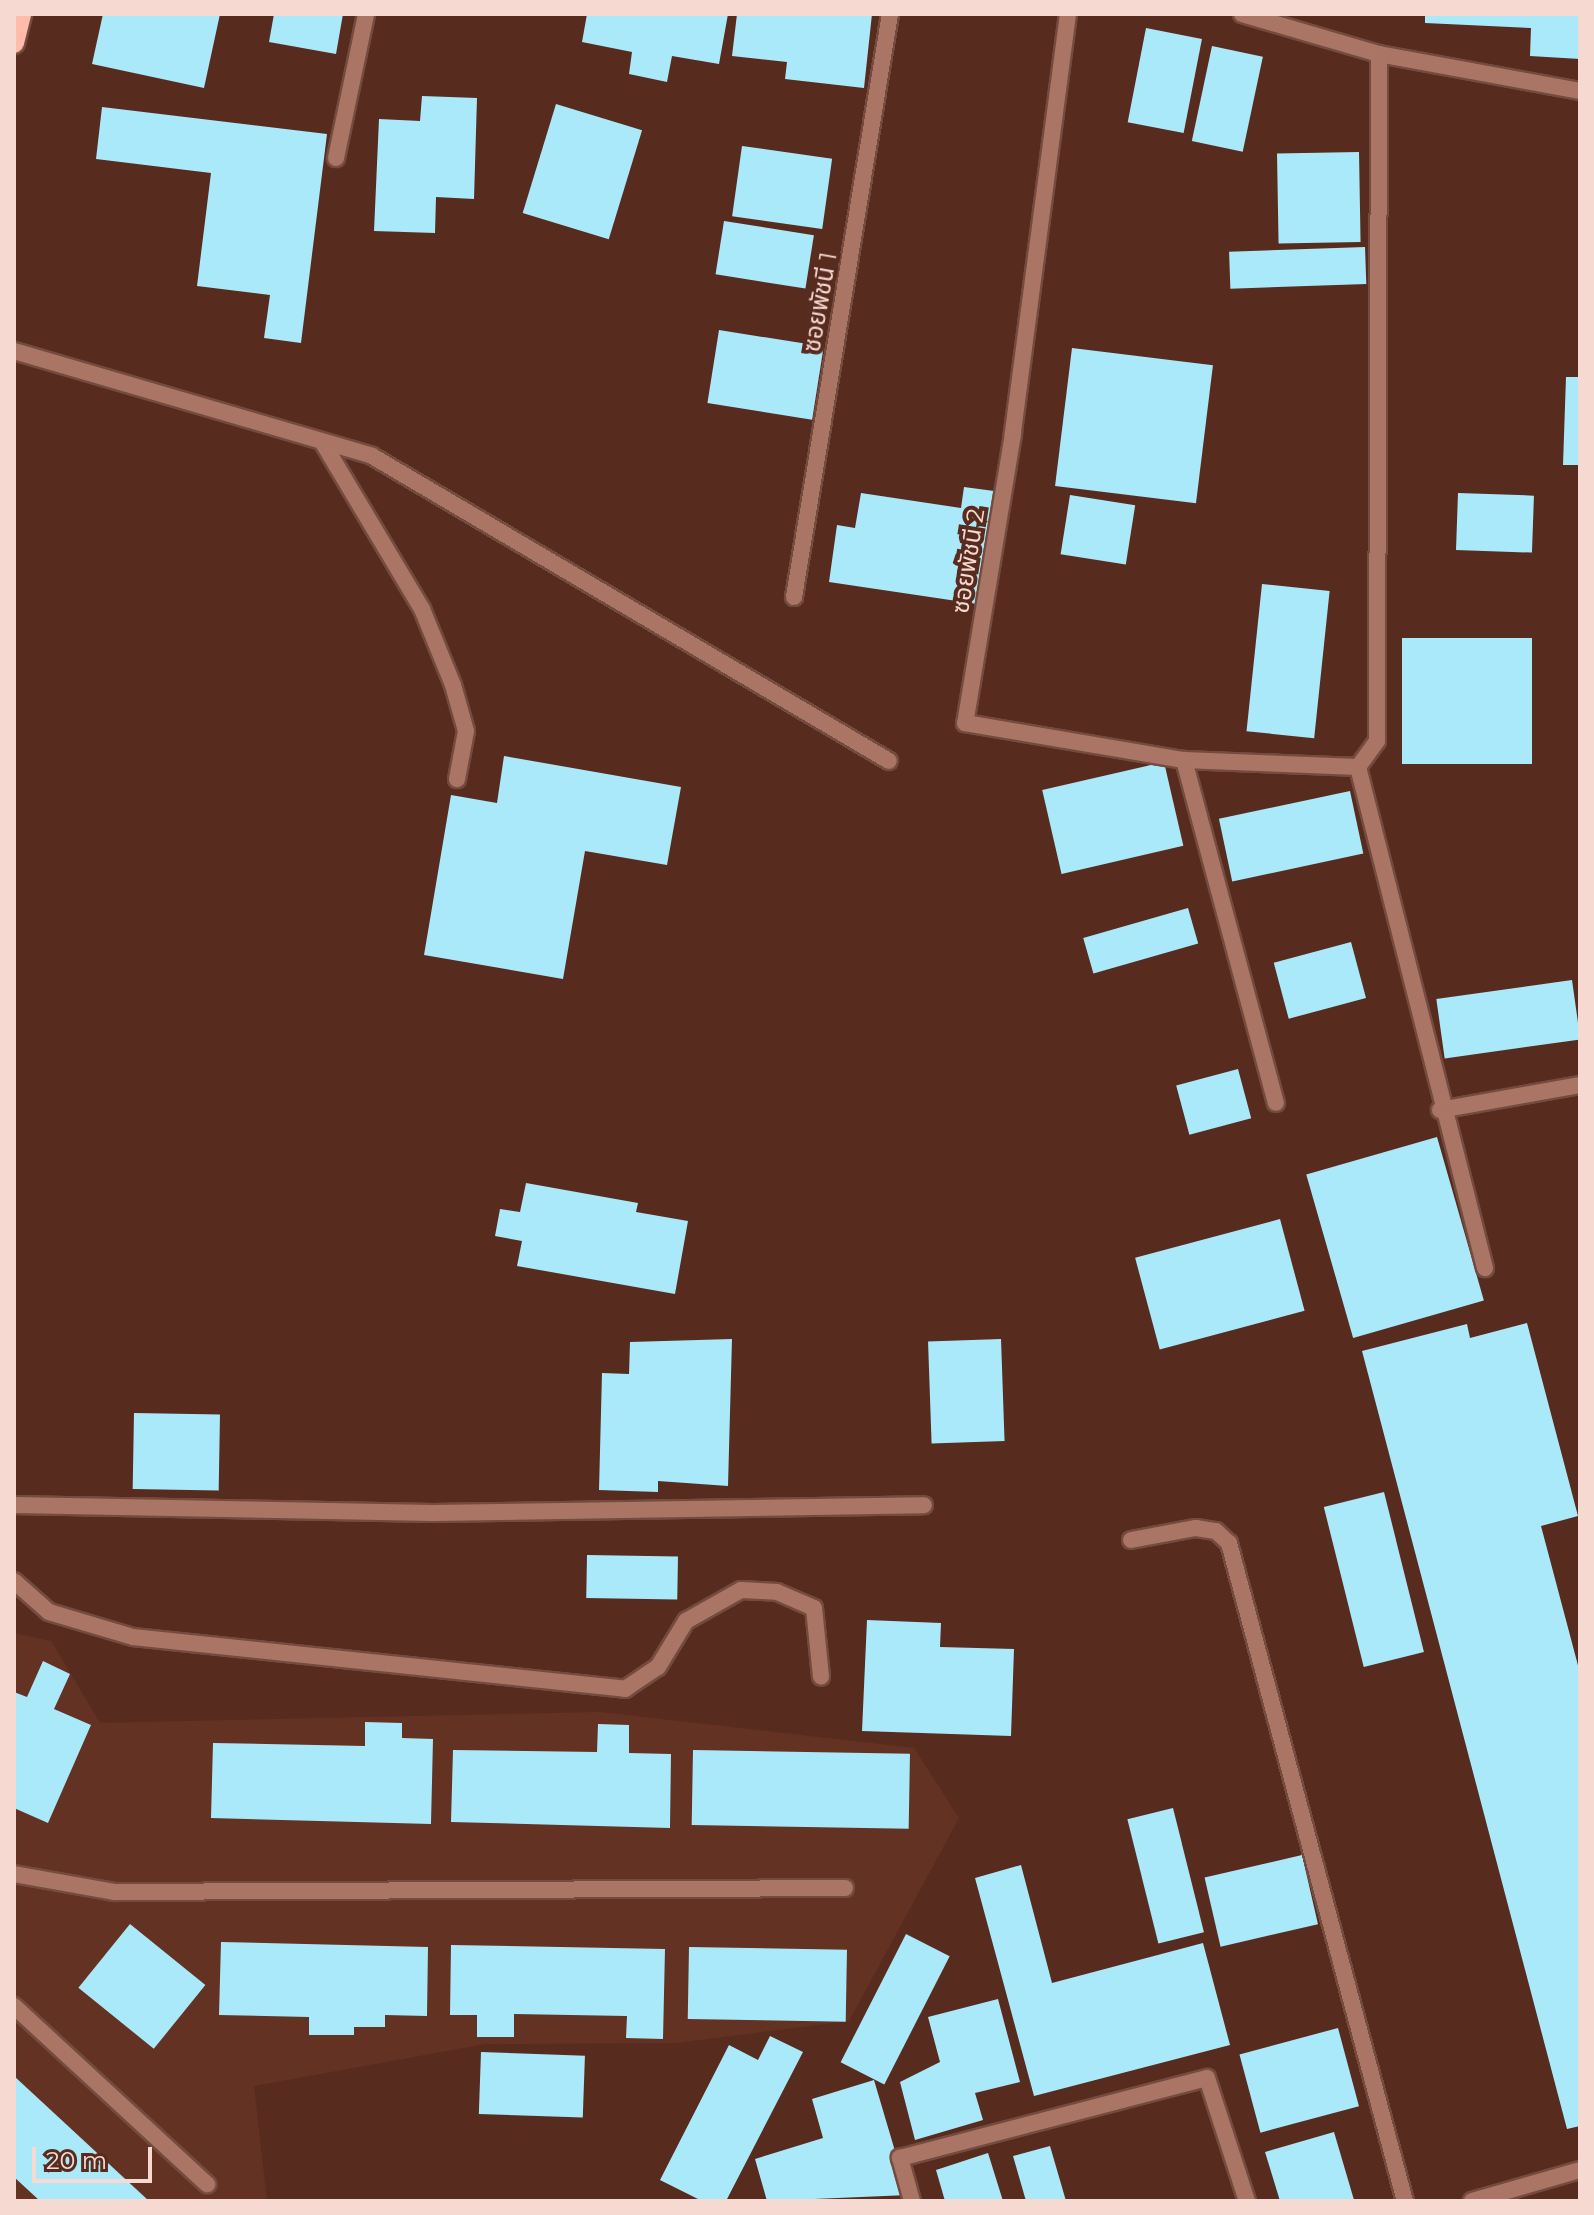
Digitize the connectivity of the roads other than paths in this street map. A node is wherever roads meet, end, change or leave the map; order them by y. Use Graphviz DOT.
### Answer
graph roads {
  1 [pos="21,14"];
  2 [pos="366,14"];
  3 [pos="890,14"];
  4 [pos="1068,14"];
  5 [pos="1242,14"];
  6 [pos="14,43"];
  7 [pos="1379,54"];
  8 [pos="1580,91"];
  9 [pos="336,158"];
  10 [pos="14,351"];
  11 [pos="323,443"];
  12 [pos="794,597"];
  13 [pos="1184,760"];
  14 [pos="889,761"];
  15 [pos="1358,767"];
  16 [pos="457,779"];
  17 [pos="1580,1085"];
  18 [pos="1276,1103"];
  19 [pos="1440,1110"];
  20 [pos="1485,1268"];
  21 [pos="14,1505"];
  22 [pos="924,1505"];
  23 [pos="1131,1540"];
  24 [pos="14,1581"];
  25 [pos="821,1677"];
  26 [pos="14,1874"];
  27 [pos="845,1888"];
  28 [pos="14,2006"];
  29 [pos="1580,2170"];
  30 [pos="207,2184"];
  31 [pos="1514,2195"];
  32 [pos="912,2201"];
  33 [pos="1247,2201"];
  34 [pos="1405,2201"];
  35 [pos="1472,2201"];
  1 -- 6 [label="main road"];
  2 -- 9 [label="street"];
  3 -- 12 [label="street, ซอยพัชนี 1"];
  4 -- 13 [label="street, ซอยพัชนี 2"];
  5 -- 7 [label="street"];
  7 -- 8 [label="street"];
  7 -- 15 [label="street"];
  10 -- 11 [label="street"];
  11 -- 14 [label="street"];
  11 -- 16 [label="street"];
  13 -- 15 [label="street, ซอยพัชนี 2"];
  13 -- 18 [label="street"];
  15 -- 19 [label="street"];
  17 -- 19 [label="street"];
  19 -- 20 [label="street"];
  21 -- 22 [label="street"];
  23 -- 34 [label="street"];
  24 -- 25 [label="street"];
  26 -- 27 [label="street"];
  28 -- 30 [label="street"];
  29 -- 31 [label="street"];
  31 -- 35 [label="street"];
  32 -- 33 [label="street"];
}
